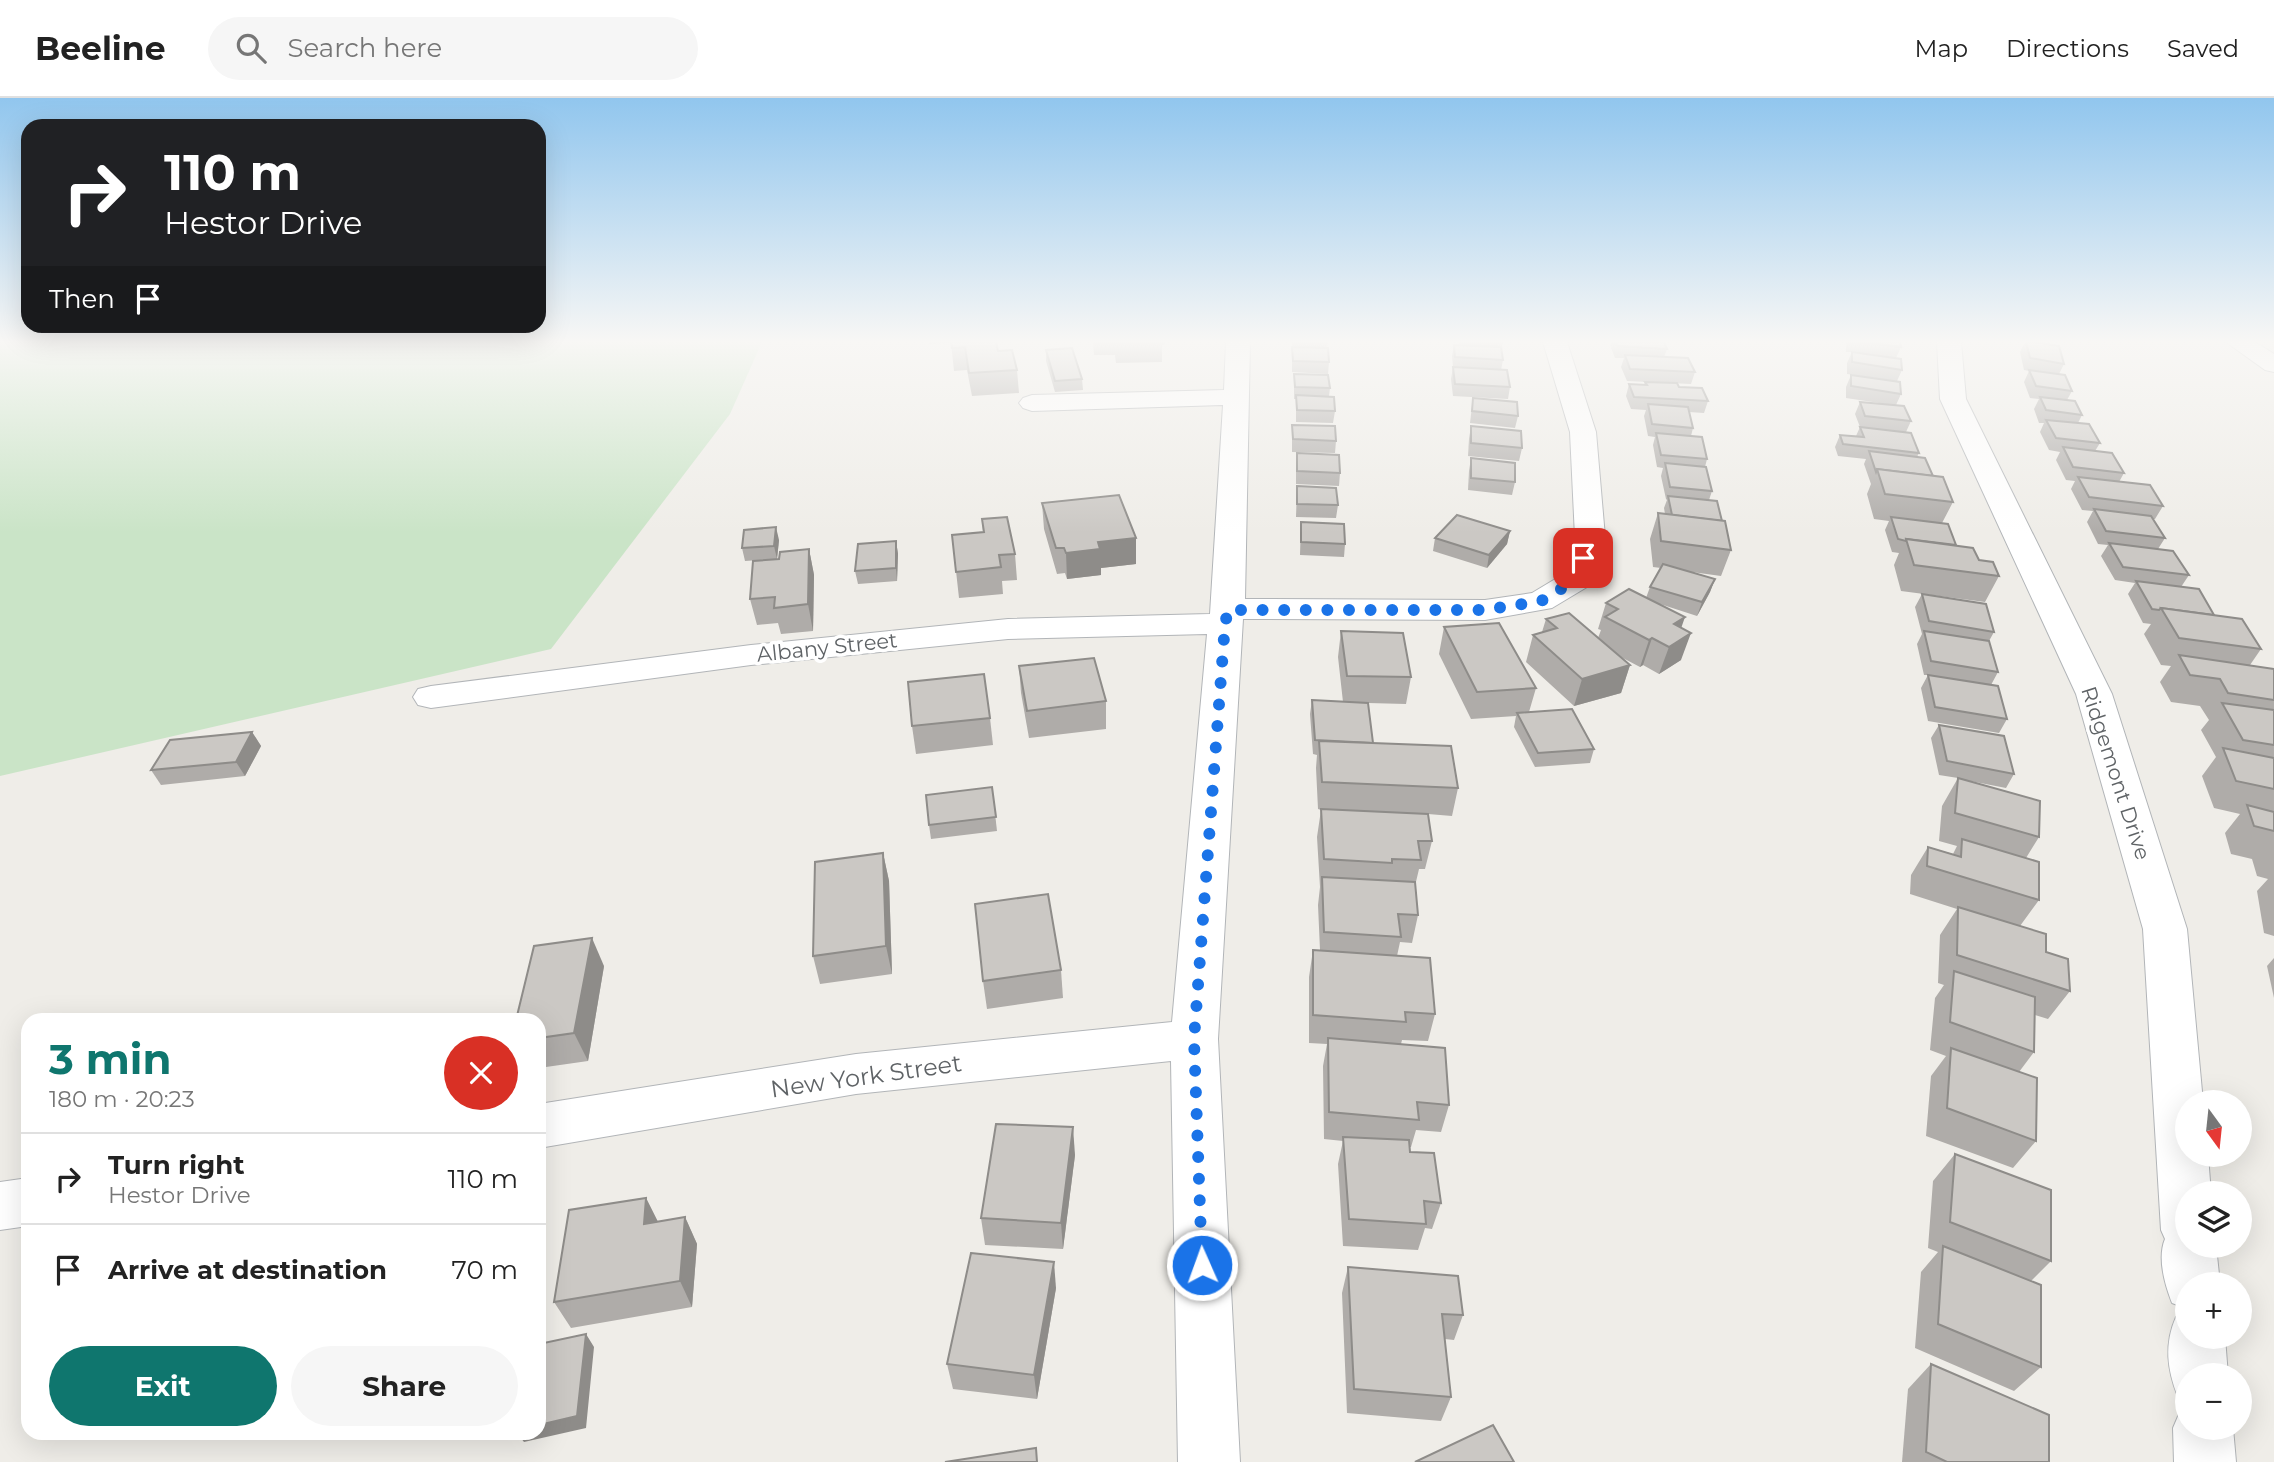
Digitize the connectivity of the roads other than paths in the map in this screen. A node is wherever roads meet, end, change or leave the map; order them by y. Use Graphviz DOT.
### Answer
graph roads {
  1 [pos="1238,406"];
  2 [pos="1575,406"];
  3 [pos="1956,406"];
  4 [pos="1227,617"];
  5 [pos="431,697"];
  6 [pos="1194,1039"];
  7 [pos="546,1125"];
  8 [pos="2184,1181"];
  9 [pos="21,1203"];
  10 [pos="0,1206"];
  11 [pos="2204,1440"];
  12 [pos="1209,1462"];
  13 [pos="2205,1462"];
  1 -- 4 [label="street"];
  2 -- 4 [label="street, Albany Street"];
  3 -- 8 [label="street, Ridgemont Drive"];
  4 -- 5 [label="street, Albany Street"];
  4 -- 6 [label="street"];
  6 -- 7 [label="street, New York Street"];
  6 -- 12 [label="street"];
  9 -- 10 [label="street"];
  11 -- 13 [label="street"];
}
